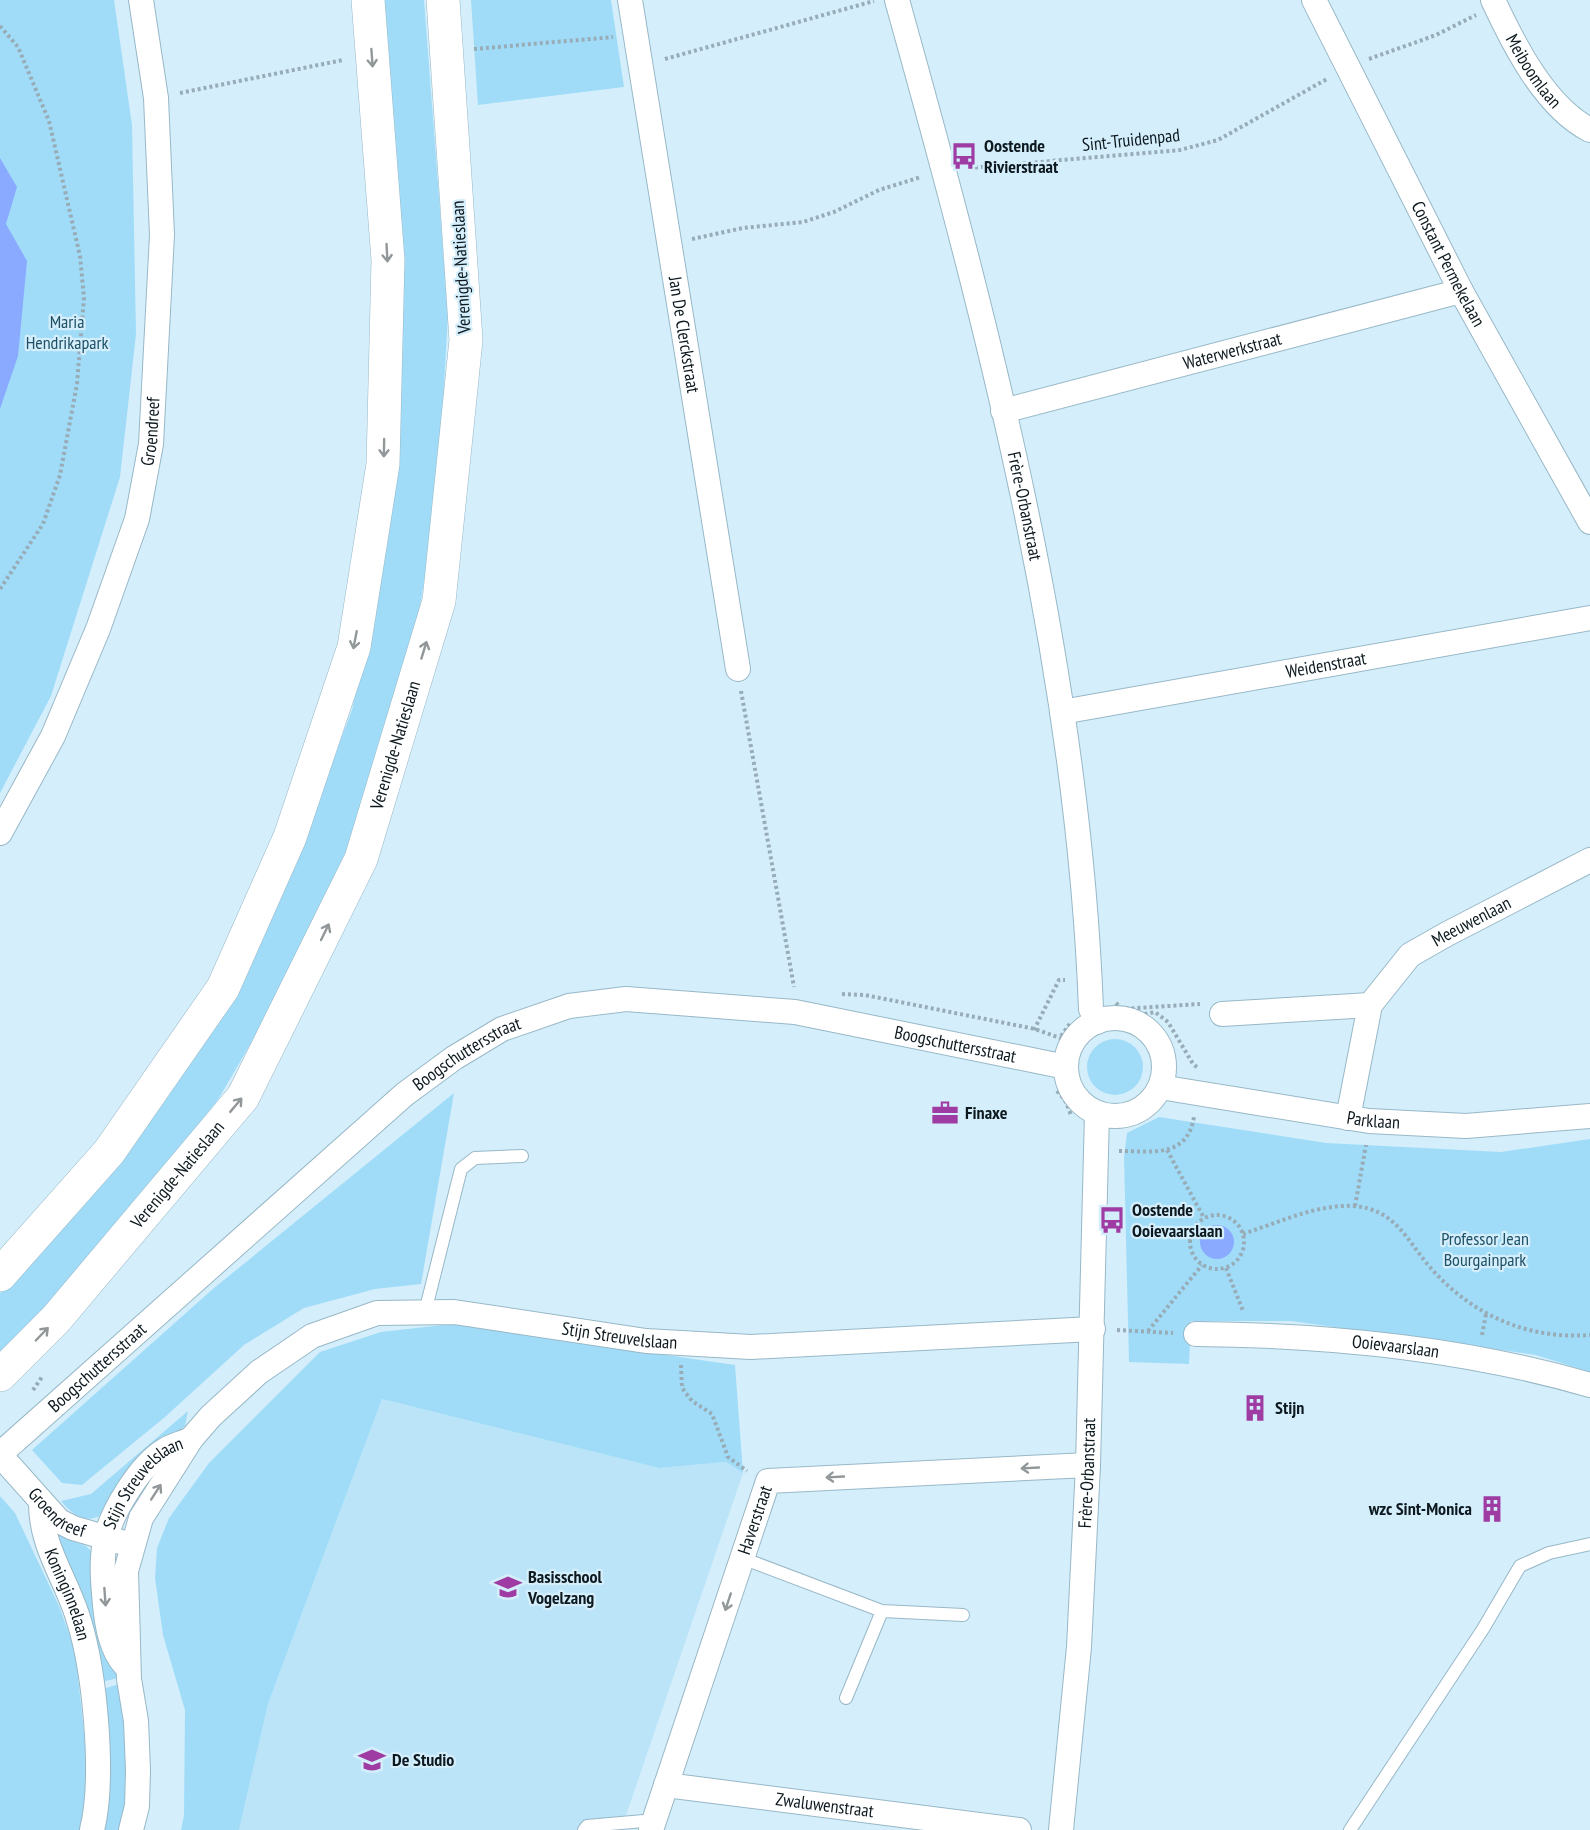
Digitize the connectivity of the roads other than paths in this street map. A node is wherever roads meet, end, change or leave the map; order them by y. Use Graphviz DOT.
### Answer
graph roads {
  1 [pos="141,0"];
  2 [pos="368,0"];
  3 [pos="443,0"];
  4 [pos="630,0"];
  5 [pos="897,0"];
  6 [pos="1314,0"];
  7 [pos="1494,3"];
  8 [pos="1590,130"];
  9 [pos="1461,291"];
  10 [pos="1003,411"];
  11 [pos="1590,522"];
  12 [pos="1590,618"];
  13 [pos="738,669"];
  14 [pos="1062,712"];
  15 [pos="0,833"];
  16 [pos="1590,860"];
  17 [pos="1370,1005"];
  18 [pos="1222,1014"];
  19 [pos="1097,1022"];
  20 [pos="1066,1067"];
  21 [pos="1160,1087"];
  22 [pos="1097,1113"];
  23 [pos="1590,1116"];
  24 [pos="1359,1119"];
  25 [pos="522,1156"];
  26 [pos="0,1275"];
  27 [pos="425,1312"];
  28 [pos="1093,1329"];
  29 [pos="1196,1334"];
  30 [pos="0,1375"];
  31 [pos="1590,1385"];
  32 [pos="191,1439"];
  33 [pos="0,1455"];
  34 [pos="1088,1465"];
  35 [pos="39,1499"];
  36 [pos="106,1539"];
  37 [pos="1590,1544"];
  38 [pos="132,1545"];
  39 [pos="742,1558"];
  40 [pos="882,1611"];
  41 [pos="963,1615"];
  42 [pos="129,1674"];
  43 [pos="92,1689"];
  44 [pos="846,1698"];
  45 [pos="666,1785"];
  46 [pos="653,1825"];
  47 [pos="92,1830"];
  48 [pos="131,1830"];
  49 [pos="584,1830"];
  50 [pos="1019,1830"];
  51 [pos="1061,1830"];
  52 [pos="1350,1830"];
  1 -- 15 [label="street, Groendreef"];
  2 -- 26 [label="main road, one-way"];
  30 -- 3 [label="main road, Verenigde-Natieslaan, one-way"];
  4 -- 13 [label="street, Jan De Clerckstraat"];
  5 -- 10 [label="street, Frère-Orbanstraat"];
  6 -- 9 [label="street, Constant Permekelaan"];
  7 -- 8 [label="street, Meiboomlaan"];
  9 -- 10 [label="street, Waterwerkstraat"];
  9 -- 11 [label="street, Constant Permekelaan"];
  10 -- 14 [label="street, Frère-Orbanstraat"];
  12 -- 14 [label="street, Weidenstraat"];
  14 -- 19 [label="street, Frère-Orbanstraat"];
  16 -- 17 [label="street, Meeuwenlaan"];
  17 -- 18 [label="street"];
  17 -- 24 [label="street, Meeuwenlaan"];
  19 -- 20 [label="street"];
  19 -- 21 [label="street"];
  20 -- 22 [label="street"];
  20 -- 33 [label="street, Boogschuttersstraat"];
  21 -- 22 [label="street"];
  21 -- 24 [label="street, Parklaan"];
  22 -- 28 [label="street, Frère-Orbanstraat"];
  23 -- 24 [label="street, Parklaan"];
  25 -- 27 [label="lane"];
  27 -- 28 [label="street, Stijn Streuvelslaan"];
  27 -- 32 [label="street, Stijn Streuvelslaan"];
  28 -- 34 [label="street, Frère-Orbanstraat"];
  29 -- 31 [label="street, Ooievaarslaan"];
  32 -- 36 [label="street, Stijn Streuvelslaan"];
  38 -- 32 [label="street, Stijn Streuvelslaan, one-way"];
  33 -- 35 [label="street, Groendreef"];
  34 -- 39 [label="street, Haverstraat, one-way"];
  34 -- 51 [label="street, Frère-Orbanstraat"];
  35 -- 36 [label="street, Groendreef"];
  35 -- 43 [label="street, Koninginnelaan"];
  36 -- 38 [label="street, Groendreef"];
  36 -- 42 [label="street, Koninginnelaan, one-way"];
  37 -- 52 [label="lane"];
  38 -- 42 [label="street, Koninginnelaan"];
  39 -- 40 [label="lane"];
  39 -- 45 [label="street, Haverstraat, one-way"];
  40 -- 41 [label="lane"];
  40 -- 44 [label="lane"];
  42 -- 43 [label="street"];
  42 -- 48 [label="street, Koninginnelaan"];
  43 -- 47 [label="street, Koninginnelaan"];
  45 -- 46 [label="street, Haverstraat"];
  45 -- 50 [label="street, Zwaluwenstraat"];
  46 -- 49 [label="lane"];
}
